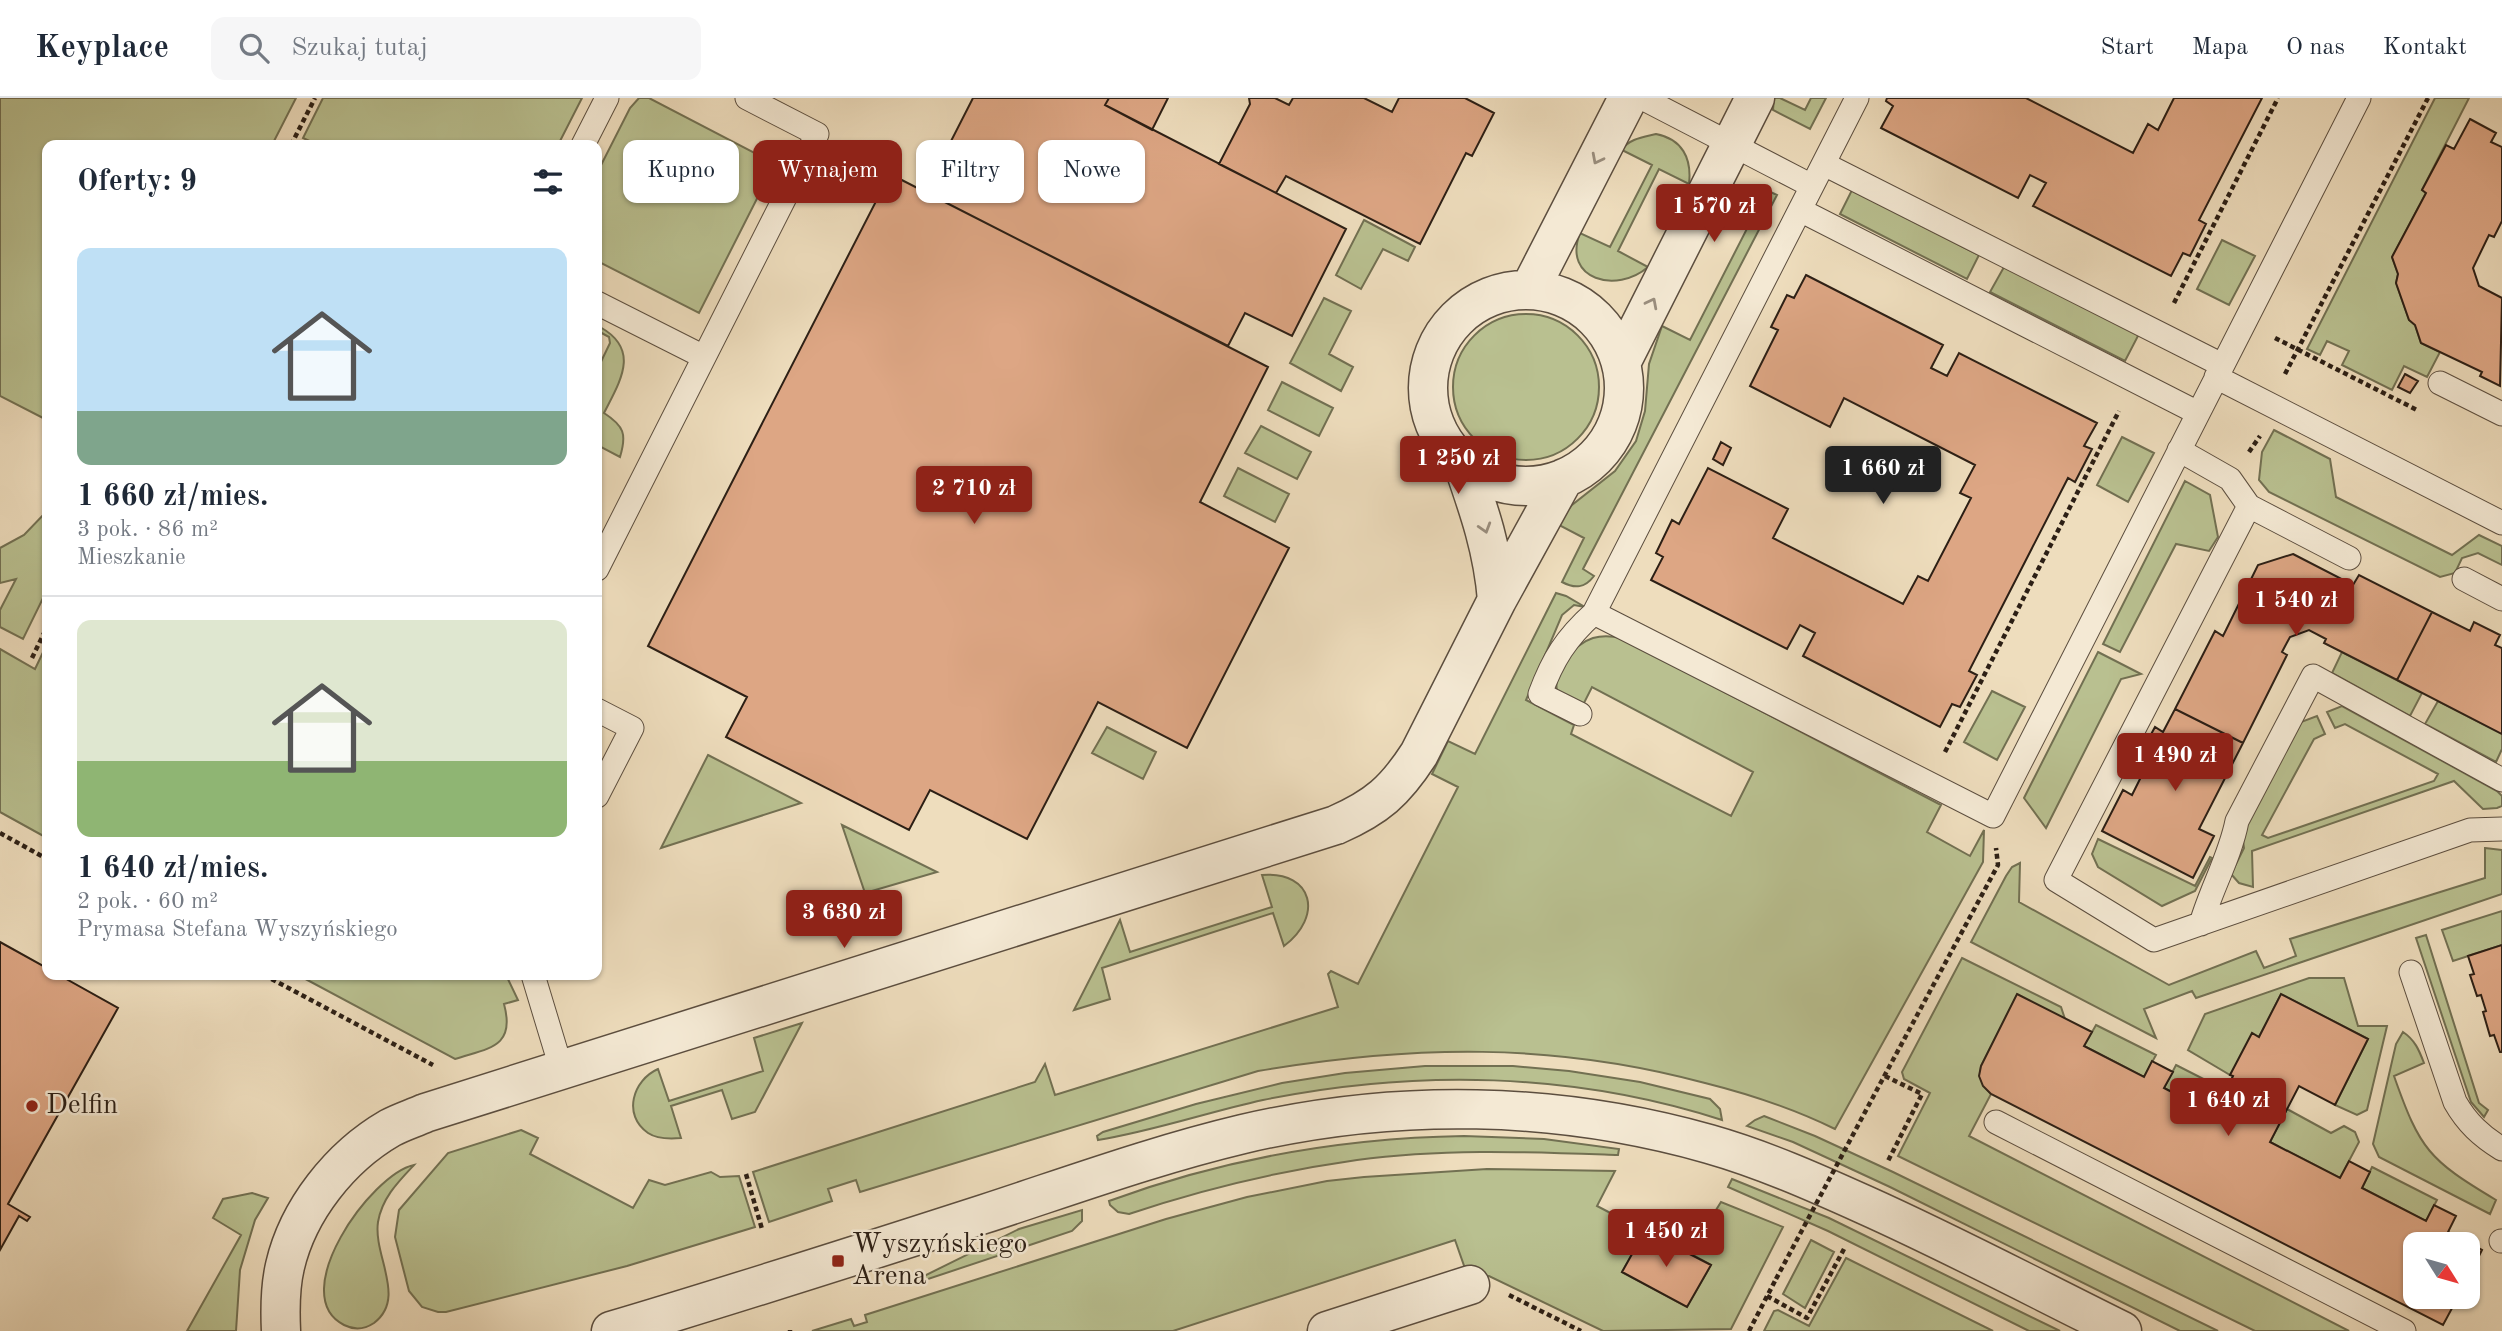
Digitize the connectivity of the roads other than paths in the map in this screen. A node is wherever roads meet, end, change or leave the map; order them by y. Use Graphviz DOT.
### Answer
graph roads {
  1 [pos="607,98"];
  2 [pos="747,98"];
  3 [pos="1628,98"];
  4 [pos="1642,98"];
  5 [pos="1755,98"];
  6 [pos="1857,98"];
  7 [pos="2359,98"];
  8 [pos="586,140"];
  9 [pos="1732,145"];
  10 [pos="1824,164"];
  11 [pos="1812,186"];
  12 [pos="1800,210"];
  13 [pos="1530,289"];
  14 [pos="602,306"];
  15 [pos="704,357"];
  16 [pos="1621,363"];
  17 [pos="2219,371"];
  18 [pos="2440,383"];
  19 [pos="2198,412"];
  20 [pos="2502,414"];
  21 [pos="2179,450"];
  22 [pos="1462,464"];
  23 [pos="1564,478"];
  24 [pos="2249,506"];
  25 [pos="2502,523"];
  26 [pos="2349,558"];
  27 [pos="602,559"];
  28 [pos="2464,579"];
  29 [pos="2502,599"];
  30 [pos="1497,600"];
  31 [pos="1594,613"];
  32 [pos="602,713"];
  33 [pos="1580,714"];
  34 [pos="2502,780"];
  35 [pos="602,786"];
  36 [pos="2502,828"];
  37 [pos="2201,924"];
  38 [pos="2411,972"];
  39 [pos="535,980"];
  40 [pos="562,1071"];
  41 [pos="1996,1122"];
  42 [pos="2502,1149"];
  43 [pos="1470,1285"];
  44 [pos="281,1331"];
  45 [pos="611,1331"];
  46 [pos="1327,1331"];
  47 [pos="2122,1331"];
  48 [pos="2404,1331"];
  1 -- 8 [label="lane"];
  2 -- 15 [label="lane"];
  3 -- 13 [label="street, one-way"];
  4 -- 9 [label="lane"];
  5 -- 9 [label="street"];
  6 -- 10 [label="lane"];
  7 -- 17 [label="lane"];
  9 -- 11 [label="lane"];
  16 -- 9 [label="street, one-way"];
  10 -- 11 [label="lane"];
  10 -- 17 [label="lane"];
  11 -- 12 [label="lane"];
  12 -- 19 [label="lane"];
  12 -- 31 [label="lane"];
  13 -- 16 [label="street"];
  13 -- 22 [label="street"];
  14 -- 15 [label="lane"];
  15 -- 27 [label="lane"];
  16 -- 23 [label="street"];
  17 -- 19 [label="lane"];
  17 -- 25 [label="lane"];
  18 -- 20 [label="lane"];
  19 -- 21 [label="lane"];
  21 -- 24 [label="lane"];
  21 -- 31 [label="lane"];
  22 -- 23 [label="street"];
  22 -- 30 [label="street, one-way"];
  23 -- 30 [label="street"];
  24 -- 26 [label="lane"];
  24 -- 37 [label="lane"];
  28 -- 29 [label="lane"];
  30 -- 40 [label="street"];
  31 -- 33 [label="lane"];
  32 -- 35 [label="lane"];
  34 -- 37 [label="lane"];
  36 -- 37 [label="lane"];
  38 -- 42 [label="lane"];
  39 -- 40 [label="lane"];
  40 -- 44 [label="street"];
  41 -- 48 [label="lane"];
  43 -- 46 [label="street"];
  45 -- 47 [label="street"];
}
